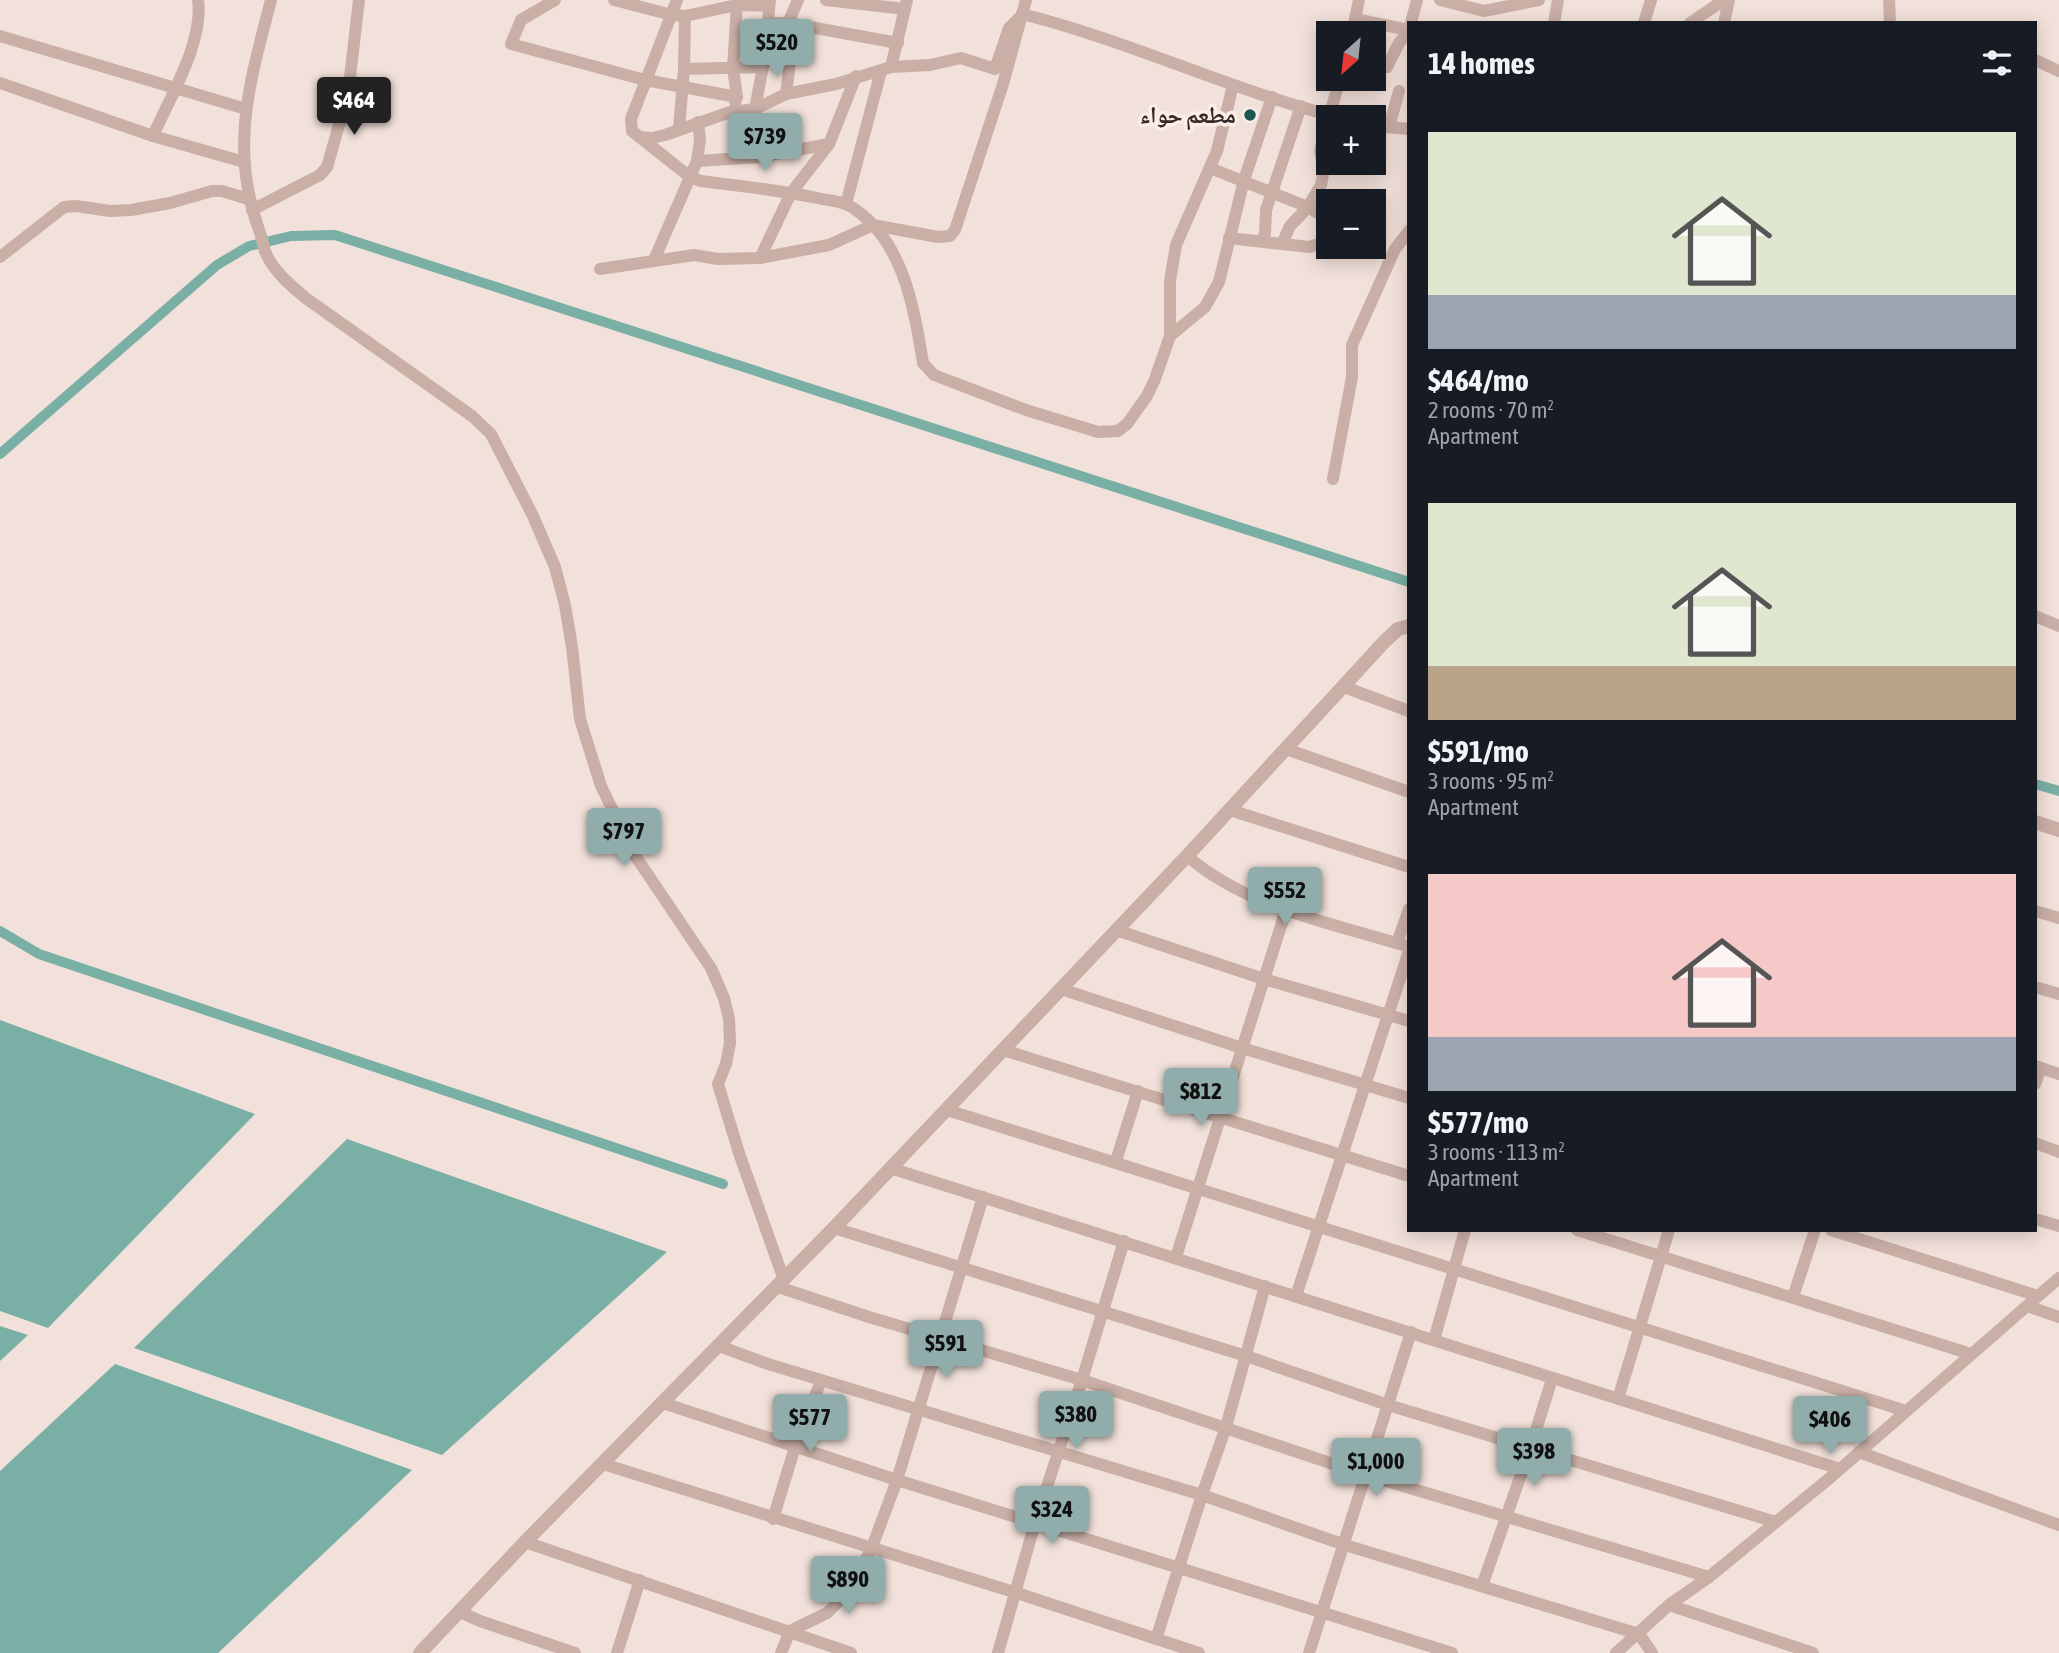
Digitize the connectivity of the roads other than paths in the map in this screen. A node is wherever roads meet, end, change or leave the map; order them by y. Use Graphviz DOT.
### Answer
graph roads {
  1 [pos="198,0"];
  2 [pos="271,0"];
  3 [pos="359,0"];
  4 [pos="555,0"];
  5 [pos="614,0"];
  6 [pos="677,0"];
  7 [pos="798,0"];
  8 [pos="826,0"];
  9 [pos="1026,0"];
  10 [pos="1359,0"];
  11 [pos="1417,0"];
  12 [pos="1440,0"];
  13 [pos="1539,0"];
  14 [pos="1558,0"];
  15 [pos="1651,0"];
  16 [pos="1727,0"];
  17 [pos="1889,0"];
  18 [pos="854,2"];
  19 [pos="769,3"];
  20 [pos="737,5"];
  21 [pos="906,5"];
  22 [pos="1479,11"];
  23 [pos="1022,14"];
  24 [pos="679,15"];
  25 [pos="1355,19"];
  26 [pos="1412,21"];
  27 [pos="1554,21"];
  28 [pos="1645,21"];
  29 [pos="1693,21"];
  30 [pos="1724,21"];
  31 [pos="1890,21"];
  32 [pos="768,23"];
  33 [pos="788,23"];
  34 [pos="1407,31"];
  35 [pos="1407,33"];
  36 [pos="0,36"];
  37 [pos="898,43"];
  38 [pos="2037,61"];
  39 [pos="1386,67"];
  40 [pos="733,68"];
  41 [pos="763,68"];
  42 [pos="684,69"];
  43 [pos="886,69"];
  44 [pos="2059,71"];
  45 [pos="856,76"];
  46 [pos="645,80"];
  47 [pos="0,83"];
  48 [pos="1233,85"];
  49 [pos="681,86"];
  50 [pos="174,87"];
  51 [pos="1399,91"];
  52 [pos="786,94"];
  53 [pos="737,97"];
  54 [pos="1272,97"];
  55 [pos="1301,106"];
  56 [pos="246,109"];
  57 [pos="755,110"];
  58 [pos="730,112"];
  59 [pos="1316,112"];
  60 [pos="698,122"];
  61 [pos="1386,127"];
  62 [pos="1389,127"];
  63 [pos="679,129"];
  64 [pos="1407,129"];
  65 [pos="153,136"];
  66 [pos="638,137"];
  67 [pos="829,144"];
  68 [pos="759,157"];
  69 [pos="697,161"];
  70 [pos="244,162"];
  71 [pos="1210,168"];
  72 [pos="1323,175"];
  73 [pos="690,177"];
  74 [pos="1244,180"];
  75 [pos="791,192"];
  76 [pos="1273,194"];
  77 [pos="250,204"];
  78 [pos="846,204"];
  79 [pos="1308,207"];
  80 [pos="1316,212"];
  81 [pos="873,225"];
  82 [pos="1407,233"];
  83 [pos="1229,238"];
  84 [pos="1262,241"];
  85 [pos="1282,244"];
  86 [pos="1316,245"];
  87 [pos="1,256"];
  88 [pos="760,258"];
  89 [pos="654,260"];
  90 [pos="600,269"];
  91 [pos="1170,335"];
  92 [pos="1333,479"];
  93 [pos="2037,617"];
  94 [pos="2059,626"];
  95 [pos="1407,627"];
  96 [pos="1344,687"];
  97 [pos="1407,710"];
  98 [pos="1286,749"];
  99 [pos="1407,791"];
  100 [pos="1230,810"];
  101 [pos="2037,823"];
  102 [pos="2059,830"];
  103 [pos="1187,856"];
  104 [pos="1407,866"];
  105 [pos="1286,909"];
  106 [pos="2037,912"];
  107 [pos="2059,918"];
  108 [pos="1407,928"];
  109 [pos="1116,930"];
  110 [pos="1405,947"];
  111 [pos="1264,979"];
  112 [pos="2037,988"];
  113 [pos="1061,989"];
  114 [pos="2059,994"];
  115 [pos="1387,1014"];
  116 [pos="1407,1020"];
  117 [pos="1242,1048"];
  118 [pos="1003,1050"];
  119 [pos="2038,1067"];
  120 [pos="2059,1074"];
  121 [pos="1366,1084"];
  122 [pos="1138,1091"];
  123 [pos="1407,1097"];
  124 [pos="947,1110"];
  125 [pos="1222,1117"];
  126 [pos="2037,1144"];
  127 [pos="2059,1152"];
  128 [pos="1343,1156"];
  129 [pos="1116,1161"];
  130 [pos="890,1168"];
  131 [pos="1407,1175"];
  132 [pos="1198,1187"];
  133 [pos="983,1198"];
  134 [pos="2037,1220"];
  135 [pos="1320,1226"];
  136 [pos="2059,1226"];
  137 [pos="834,1228"];
  138 [pos="1464,1232"];
  139 [pos="1583,1232"];
  140 [pos="1668,1232"];
  141 [pos="1814,1232"];
  142 [pos="1837,1232"];
  143 [pos="1124,1241"];
  144 [pos="1176,1257"];
  145 [pos="1661,1257"];
  146 [pos="961,1268"];
  147 [pos="1455,1269"];
  148 [pos="2059,1278"];
  149 [pos="781,1283"];
  150 [pos="1265,1286"];
  151 [pos="1296,1296"];
  152 [pos="2038,1296"];
  153 [pos="1793,1297"];
  154 [pos="2027,1306"];
  155 [pos="1102,1312"];
  156 [pos="2059,1317"];
  157 [pos="1640,1328"];
  158 [pos="1411,1332"];
  159 [pos="942,1339"];
  160 [pos="1434,1340"];
  161 [pos="719,1346"];
  162 [pos="1971,1354"];
  163 [pos="1246,1356"];
  164 [pos="1552,1379"];
  165 [pos="1082,1380"];
  166 [pos="821,1381"];
  167 [pos="1618,1399"];
  168 [pos="663,1403"];
  169 [pos="1388,1405"];
  170 [pos="918,1410"];
  171 [pos="1906,1411"];
  172 [pos="1226,1427"];
  173 [pos="1531,1446"];
  174 [pos="796,1447"];
  175 [pos="1058,1450"];
  176 [pos="1860,1452"];
  177 [pos="603,1464"];
  178 [pos="1840,1469"];
  179 [pos="1366,1475"];
  180 [pos="897,1480"];
  181 [pos="1202,1495"];
  182 [pos="1507,1517"];
  183 [pos="773,1518"];
  184 [pos="1776,1521"];
  185 [pos="1035,1523"];
  186 [pos="2059,1525"];
  187 [pos="525,1542"];
  188 [pos="1345,1545"];
  189 [pos="872,1550"];
  190 [pos="1178,1569"];
  191 [pos="1709,1577"];
  192 [pos="640,1580"];
  193 [pos="1482,1586"];
  194 [pos="1017,1593"];
  195 [pos="1669,1605"];
  196 [pos="460,1612"];
  197 [pos="1323,1612"];
  198 [pos="790,1632"];
  199 [pos="1639,1634"];
  200 [pos="1156,1639"];
  201 [pos="420,1653"];
  202 [pos="575,1653"];
  203 [pos="617,1653"];
  204 [pos="781,1653"];
  205 [pos="851,1653"];
  206 [pos="998,1653"];
  207 [pos="1199,1653"];
  208 [pos="1309,1653"];
  209 [pos="1452,1653"];
  210 [pos="1616,1653"];
  211 [pos="1653,1653"];
  212 [pos="1813,1653"];
  1 -- 50 [label="street"];
  2 -- 56 [label="street"];
  3 -- 77 [label="street"];
  4 -- 46 [label="street"];
  5 -- 24 [label="street"];
  6 -- 24 [label="street"];
  7 -- 33 [label="street"];
  8 -- 18 [label="street"];
  9 -- 23 [label="street"];
  10 -- 25 [label="street"];
  11 -- 26 [label="street"];
  12 -- 22 [label="street"];
  13 -- 22 [label="street"];
  14 -- 27 [label="street"];
  15 -- 28 [label="street"];
  16 -- 29 [label="street"];
  16 -- 30 [label="street"];
  17 -- 31 [label="street"];
  18 -- 21 [label="street"];
  19 -- 20 [label="street"];
  19 -- 32 [label="street"];
  20 -- 24 [label="street"];
  20 -- 40 [label="street"];
  21 -- 37 [label="street"];
  23 -- 43 [label="street"];
  23 -- 48 [label="street"];
  23 -- 81 [label="street"];
  24 -- 42 [label="street"];
  24 -- 46 [label="street"];
  25 -- 34 [label="street"];
  32 -- 33 [label="street"];
  32 -- 41 [label="street"];
  33 -- 37 [label="street"];
  33 -- 52 [label="street"];
  35 -- 39 [label="street"];
  36 -- 50 [label="street"];
  37 -- 43 [label="street"];
  38 -- 44 [label="street"];
  40 -- 41 [label="street"];
  40 -- 42 [label="street"];
  40 -- 53 [label="street"];
  41 -- 57 [label="street"];
  42 -- 49 [label="street"];
  43 -- 45 [label="street"];
  43 -- 78 [label="street"];
  45 -- 52 [label="street"];
  45 -- 67 [label="street"];
  46 -- 49 [label="street"];
  46 -- 66 [label="street"];
  47 -- 65 [label="street"];
  48 -- 54 [label="street"];
  48 -- 71 [label="street"];
  49 -- 53 [label="street"];
  49 -- 63 [label="street"];
  50 -- 56 [label="street"];
  50 -- 65 [label="street"];
  51 -- 62 [label="street"];
  52 -- 57 [label="street"];
  53 -- 58 [label="street"];
  54 -- 55 [label="street"];
  54 -- 74 [label="street"];
  55 -- 59 [label="street"];
  55 -- 76 [label="street"];
  56 -- 70 [label="street"];
  57 -- 58 [label="street"];
  57 -- 68 [label="street"];
  58 -- 60 [label="street"];
  60 -- 63 [label="street"];
  60 -- 69 [label="street"];
  61 -- 62 [label="street"];
  62 -- 64 [label="street"];
  63 -- 66 [label="street"];
  65 -- 70 [label="street"];
  66 -- 73 [label="street"];
  67 -- 68 [label="street"];
  67 -- 75 [label="street"];
  68 -- 69 [label="street"];
  69 -- 73 [label="street"];
  70 -- 77 [label="street"];
  71 -- 74 [label="street"];
  71 -- 91 [label="street"];
  72 -- 79 [label="street"];
  73 -- 75 [label="street"];
  73 -- 89 [label="street"];
  74 -- 76 [label="street"];
  74 -- 83 [label="street"];
  75 -- 78 [label="street"];
  75 -- 88 [label="street"];
  76 -- 79 [label="street"];
  76 -- 84 [label="street"];
  77 -- 87 [label="street"];
  77 -- 149 [label="street"];
  78 -- 81 [label="street"];
  79 -- 80 [label="street"];
  79 -- 85 [label="street"];
  81 -- 88 [label="street"];
  81 -- 91 [label="street"];
  82 -- 92 [label="street"];
  83 -- 84 [label="street"];
  83 -- 91 [label="street"];
  84 -- 85 [label="street"];
  85 -- 86 [label="street"];
  88 -- 89 [label="street"];
  89 -- 90 [label="street"];
  93 -- 94 [label="street"];
  95 -- 96 [label="street"];
  96 -- 97 [label="street"];
  96 -- 98 [label="street"];
  98 -- 99 [label="street"];
  98 -- 100 [label="street"];
  100 -- 103 [label="street"];
  100 -- 104 [label="street"];
  101 -- 102 [label="street"];
  103 -- 105 [label="street"];
  103 -- 109 [label="street"];
  105 -- 110 [label="street"];
  105 -- 111 [label="street"];
  106 -- 107 [label="street"];
  108 -- 110 [label="street"];
  109 -- 111 [label="street"];
  109 -- 113 [label="street"];
  110 -- 115 [label="street"];
  111 -- 115 [label="street"];
  111 -- 117 [label="street"];
  112 -- 114 [label="street"];
  113 -- 117 [label="street"];
  113 -- 118 [label="street"];
  115 -- 116 [label="street"];
  115 -- 121 [label="street"];
  117 -- 121 [label="street"];
  117 -- 125 [label="street"];
  118 -- 122 [label="street"];
  118 -- 124 [label="street"];
  119 -- 120 [label="street"];
  121 -- 123 [label="street"];
  121 -- 128 [label="street"];
  122 -- 125 [label="street"];
  122 -- 129 [label="street"];
  124 -- 129 [label="street"];
  124 -- 130 [label="street"];
  125 -- 128 [label="street"];
  125 -- 132 [label="street"];
  126 -- 127 [label="street"];
  128 -- 131 [label="street"];
  128 -- 135 [label="street"];
  129 -- 132 [label="street"];
  130 -- 133 [label="street"];
  130 -- 137 [label="street"];
  132 -- 135 [label="street"];
  132 -- 144 [label="street"];
  133 -- 143 [label="street"];
  133 -- 146 [label="street"];
  134 -- 136 [label="street"];
  135 -- 147 [label="street"];
  135 -- 151 [label="street"];
  137 -- 146 [label="street"];
  137 -- 149 [label="street"];
  138 -- 147 [label="street"];
  139 -- 145 [label="street"];
  140 -- 145 [label="street"];
  141 -- 153 [label="street"];
  142 -- 152 [label="street"];
  143 -- 144 [label="street"];
  143 -- 155 [label="street"];
  144 -- 150 [label="street"];
  145 -- 153 [label="street"];
  145 -- 157 [label="street"];
  146 -- 155 [label="street"];
  146 -- 159 [label="street"];
  147 -- 157 [label="street"];
  147 -- 160 [label="street"];
  148 -- 152 [label="street"];
  149 -- 159 [label="street"];
  149 -- 161 [label="street"];
  150 -- 151 [label="street"];
  150 -- 163 [label="street"];
  151 -- 158 [label="street"];
  152 -- 154 [label="street"];
  153 -- 162 [label="street"];
  154 -- 156 [label="street"];
  154 -- 162 [label="street"];
  155 -- 163 [label="street"];
  155 -- 165 [label="street"];
  157 -- 167 [label="street"];
  157 -- 171 [label="street"];
  158 -- 160 [label="street"];
  158 -- 169 [label="street"];
  159 -- 165 [label="street"];
  159 -- 170 [label="street"];
  160 -- 164 [label="street"];
  161 -- 166 [label="street"];
  161 -- 168 [label="street"];
  162 -- 171 [label="street"];
  163 -- 169 [label="street"];
  163 -- 172 [label="street"];
  164 -- 167 [label="street"];
  164 -- 173 [label="street"];
  165 -- 172 [label="street"];
  165 -- 175 [label="street"];
  166 -- 170 [label="street"];
  166 -- 174 [label="street"];
  167 -- 178 [label="street"];
  168 -- 174 [label="street"];
  168 -- 177 [label="street"];
  169 -- 173 [label="street"];
  169 -- 179 [label="street"];
  170 -- 175 [label="street"];
  170 -- 180 [label="street"];
  171 -- 176 [label="street"];
  172 -- 179 [label="street"];
  172 -- 181 [label="street"];
  173 -- 182 [label="street"];
  173 -- 184 [label="street"];
  174 -- 180 [label="street"];
  174 -- 183 [label="street"];
  175 -- 181 [label="street"];
  175 -- 185 [label="street"];
  176 -- 178 [label="street"];
  176 -- 186 [label="street"];
  177 -- 183 [label="street"];
  177 -- 187 [label="street"];
  178 -- 184 [label="street"];
  179 -- 182 [label="street"];
  179 -- 188 [label="street"];
  180 -- 185 [label="street"];
  180 -- 189 [label="street"];
  181 -- 188 [label="street"];
  181 -- 190 [label="street"];
  182 -- 191 [label="street"];
  182 -- 193 [label="street"];
  183 -- 189 [label="street"];
  184 -- 191 [label="street"];
  185 -- 190 [label="street"];
  185 -- 194 [label="street"];
  187 -- 192 [label="street"];
  187 -- 196 [label="street"];
  188 -- 193 [label="street"];
  188 -- 197 [label="street"];
  189 -- 194 [label="street"];
  189 -- 198 [label="street"];
  190 -- 197 [label="street"];
  190 -- 200 [label="street"];
  191 -- 195 [label="street"];
  192 -- 198 [label="street"];
  192 -- 203 [label="street"];
  193 -- 199 [label="street"];
  194 -- 200 [label="street"];
  194 -- 206 [label="street"];
  195 -- 199 [label="street"];
  195 -- 212 [label="street"];
  196 -- 201 [label="street"];
  196 -- 202 [label="street"];
  197 -- 208 [label="street"];
  197 -- 209 [label="street"];
  198 -- 204 [label="street"];
  198 -- 205 [label="street"];
  199 -- 210 [label="street"];
  199 -- 211 [label="street"];
  200 -- 207 [label="street"];
}
